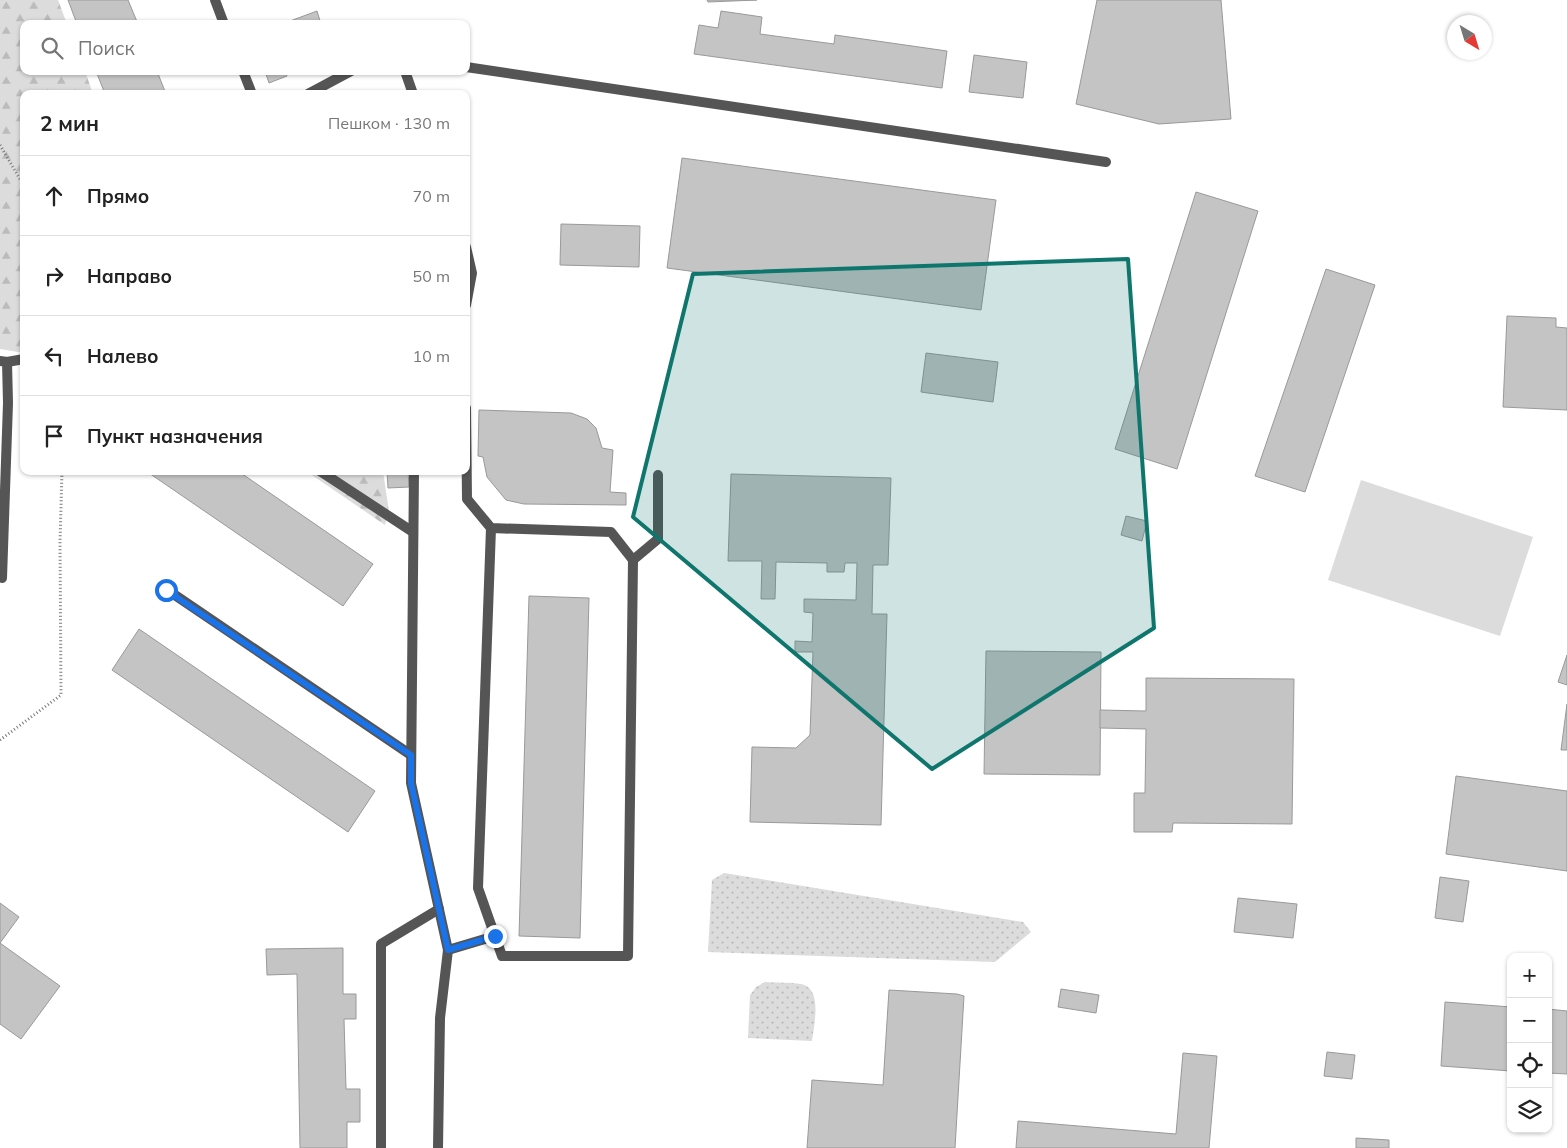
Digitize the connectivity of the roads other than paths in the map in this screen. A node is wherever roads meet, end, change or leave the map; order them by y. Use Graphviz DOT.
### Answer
graph roads {
  1 [pos="215,0"];
  2 [pos="222,20"];
  3 [pos="470,68"];
  4 [pos="245,75"];
  5 [pos="344,75"];
  6 [pos="406,75"];
  7 [pos="250,90"];
  8 [pos="316,90"];
  9 [pos="412,90"];
  10 [pos="1106,162"];
  11 [pos="470,264"];
  12 [pos="470,284"];
  13 [pos="20,360"];
  14 [pos="4,362"];
  15 [pos="326,475"];
  16 [pos="414,475"];
  17 [pos="467,475"];
  18 [pos="658,476"];
  19 [pos="491,528"];
  20 [pos="413,532"];
  21 [pos="634,560"];
  22 [pos="2,578"];
  23 [pos="166,590"];
  24 [pos="411,755"];
  25 [pos="439,909"];
  26 [pos="495,936"];
  27 [pos="448,950"];
  28 [pos="380,1148"];
  29 [pos="438,1148"];
  1 -- 2 [label="lane"];
  3 -- 10 [label="lane"];
  4 -- 7 [label="lane"];
  5 -- 8 [label="lane"];
  6 -- 9 [label="lane"];
  11 -- 12 [label="lane"];
  13 -- 14 [label="lane"];
  14 -- 22 [label="lane"];
  15 -- 20 [label="lane"];
  16 -- 20 [label="lane"];
  17 -- 19 [label="lane"];
  18 -- 21 [label="lane"];
  19 -- 21 [label="lane"];
  19 -- 26 [label="lane"];
  20 -- 24 [label="lane"];
  21 -- 26 [label="lane"];
  23 -- 24 [label="lane"];
  24 -- 25 [label="lane"];
  25 -- 27 [label="lane"];
  25 -- 28 [label="lane"];
  26 -- 27 [label="lane"];
  27 -- 29 [label="lane"];
}
